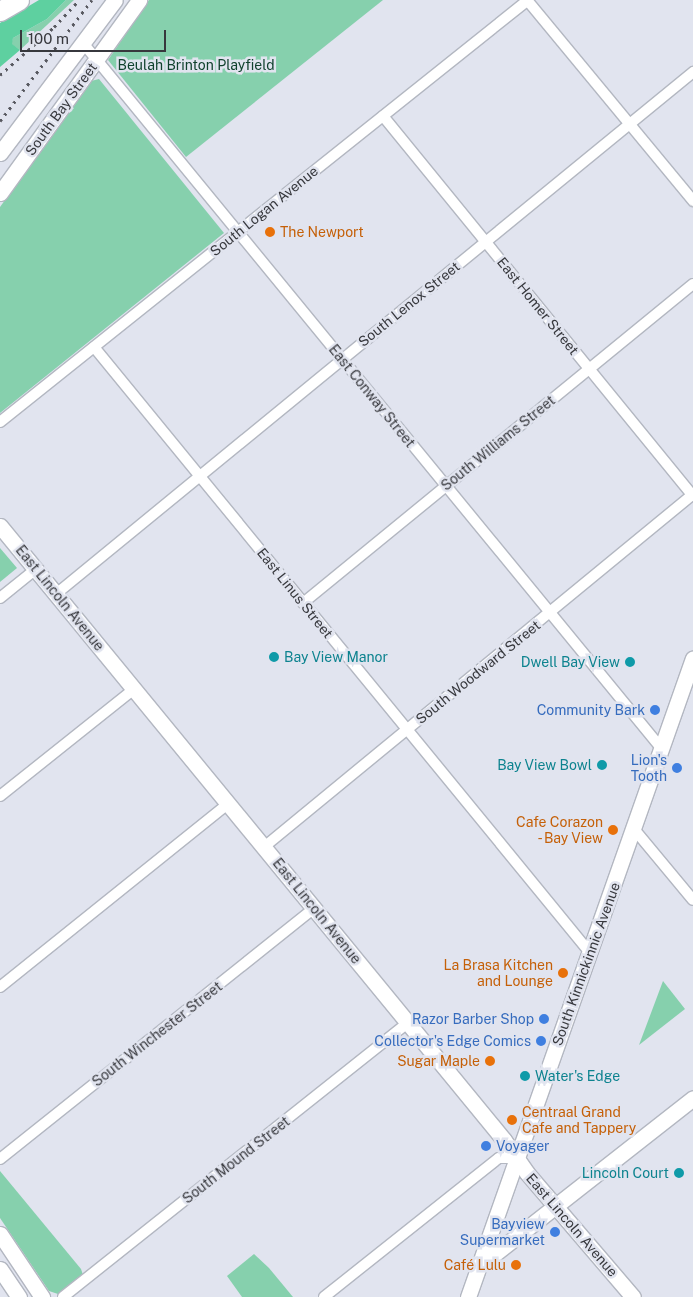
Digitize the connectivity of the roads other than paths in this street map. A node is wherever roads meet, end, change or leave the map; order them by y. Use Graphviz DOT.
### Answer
graph roads {
  1 [pos="19,0"];
  2 [pos="115,0"];
  3 [pos="139,0"];
  4 [pos="528,0"];
  5 [pos="0,10"];
  6 [pos="83,43"];
  7 [pos="96,59"];
  8 [pos="693,72"];
  9 [pos="383,116"];
  10 [pos="630,124"];
  11 [pos="0,153"];
  12 [pos="0,193"];
  13 [pos="693,201"];
  14 [pos="237,231"];
  15 [pos="486,242"];
  16 [pos="693,284"];
  17 [pos="94,347"];
  18 [pos="342,359"];
  19 [pos="590,368"];
  20 [pos="0,422"];
  21 [pos="200,476"];
  22 [pos="446,486"];
  23 [pos="693,496"];
  24 [pos="0,526"];
  25 [pos="36,569"];
  26 [pos="56,594"];
  27 [pos="0,598"];
  28 [pos="303,603"];
  29 [pos="550,613"];
  30 [pos="693,658"];
  31 [pos="134,689"];
  32 [pos="407,730"];
  33 [pos="661,748"];
  34 [pos="0,796"];
  35 [pos="228,804"];
  36 [pos="634,829"];
  37 [pos="264,847"];
  38 [pos="693,900"];
  39 [pos="314,908"];
  40 [pos="591,954"];
  41 [pos="0,987"];
  42 [pos="408,1023"];
  43 [pos="693,1098"];
  44 [pos="516,1158"];
  45 [pos="0,1159"];
  46 [pos="556,1206"];
  47 [pos="0,1234"];
  48 [pos="479,1266"];
  49 [pos="0,1269"];
  50 [pos="19,1297"];
  51 [pos="42,1297"];
  52 [pos="64,1297"];
  53 [pos="324,1297"];
  54 [pos="468,1297"];
  55 [pos="633,1297"];
  1 -- 5 [label="highway"];
  2 -- 6 [label="street, South Bay Street"];
  3 -- 7 [label="street, South Bay Street"];
  4 -- 9 [label="street, South Logan Avenue"];
  4 -- 10 [label="street"];
  6 -- 7 [label="street, East Conway Street"];
  6 -- 11 [label="street, South Bay Street"];
  7 -- 12 [label="street, South Bay Street"];
  7 -- 14 [label="street, East Conway Street"];
  8 -- 10 [label="street, South Lenox Street"];
  9 -- 14 [label="street, South Logan Avenue"];
  9 -- 15 [label="street, East Homer Street"];
  10 -- 13 [label="street"];
  10 -- 15 [label="street, South Lenox Street"];
  14 -- 17 [label="street, South Logan Avenue"];
  14 -- 18 [label="street, East Conway Street"];
  15 -- 18 [label="street, South Lenox Street"];
  15 -- 19 [label="street, East Homer Street"];
  16 -- 19 [label="street, South Williams Street"];
  17 -- 20 [label="street, South Logan Avenue"];
  17 -- 21 [label="street, East Linus Street"];
  18 -- 21 [label="street, South Lenox Street"];
  18 -- 22 [label="street, East Conway Street"];
  19 -- 22 [label="street, South Williams Street"];
  19 -- 23 [label="street, East Homer Street"];
  21 -- 26 [label="street, South Lenox Street"];
  21 -- 28 [label="street, East Linus Street"];
  22 -- 28 [label="street, South Williams Street"];
  22 -- 29 [label="street, East Conway Street"];
  23 -- 29 [label="street, South Woodward Street"];
  24 -- 25 [label="street, East Lincoln Avenue"];
  25 -- 26 [label="street, East Lincoln Avenue"];
  25 -- 27 [label="street"];
  26 -- 31 [label="street, East Lincoln Avenue"];
  28 -- 32 [label="street, East Linus Street"];
  29 -- 32 [label="street, South Woodward Street"];
  29 -- 33 [label="street, East Conway Street"];
  30 -- 33 [label="street, South Kinnickinnic Avenue"];
  31 -- 34 [label="street"];
  31 -- 35 [label="street, East Lincoln Avenue"];
  32 -- 37 [label="street, South Woodward Street"];
  32 -- 40 [label="street, East Linus Street"];
  33 -- 36 [label="street, South Kinnickinnic Avenue"];
  35 -- 37 [label="street, East Lincoln Avenue"];
  35 -- 41 [label="street"];
  36 -- 38 [label="street"];
  36 -- 40 [label="street, South Kinnickinnic Avenue"];
  37 -- 39 [label="street, East Lincoln Avenue"];
  39 -- 42 [label="street, East Lincoln Avenue"];
  39 -- 45 [label="street, South Winchester Street"];
  40 -- 44 [label="street, South Kinnickinnic Avenue"];
  42 -- 44 [label="street, East Lincoln Avenue"];
  42 -- 52 [label="street, South Mound Street"];
  43 -- 46 [label="street"];
  44 -- 46 [label="street, East Lincoln Avenue"];
  44 -- 48 [label="street, South Kinnickinnic Avenue"];
  44 -- 53 [label="street"];
  46 -- 48 [label="street"];
  46 -- 55 [label="street, East Lincoln Avenue"];
  47 -- 51 [label="street"];
  48 -- 54 [label="street, South Kinnickinnic Avenue"];
  49 -- 50 [label="street"];
}
